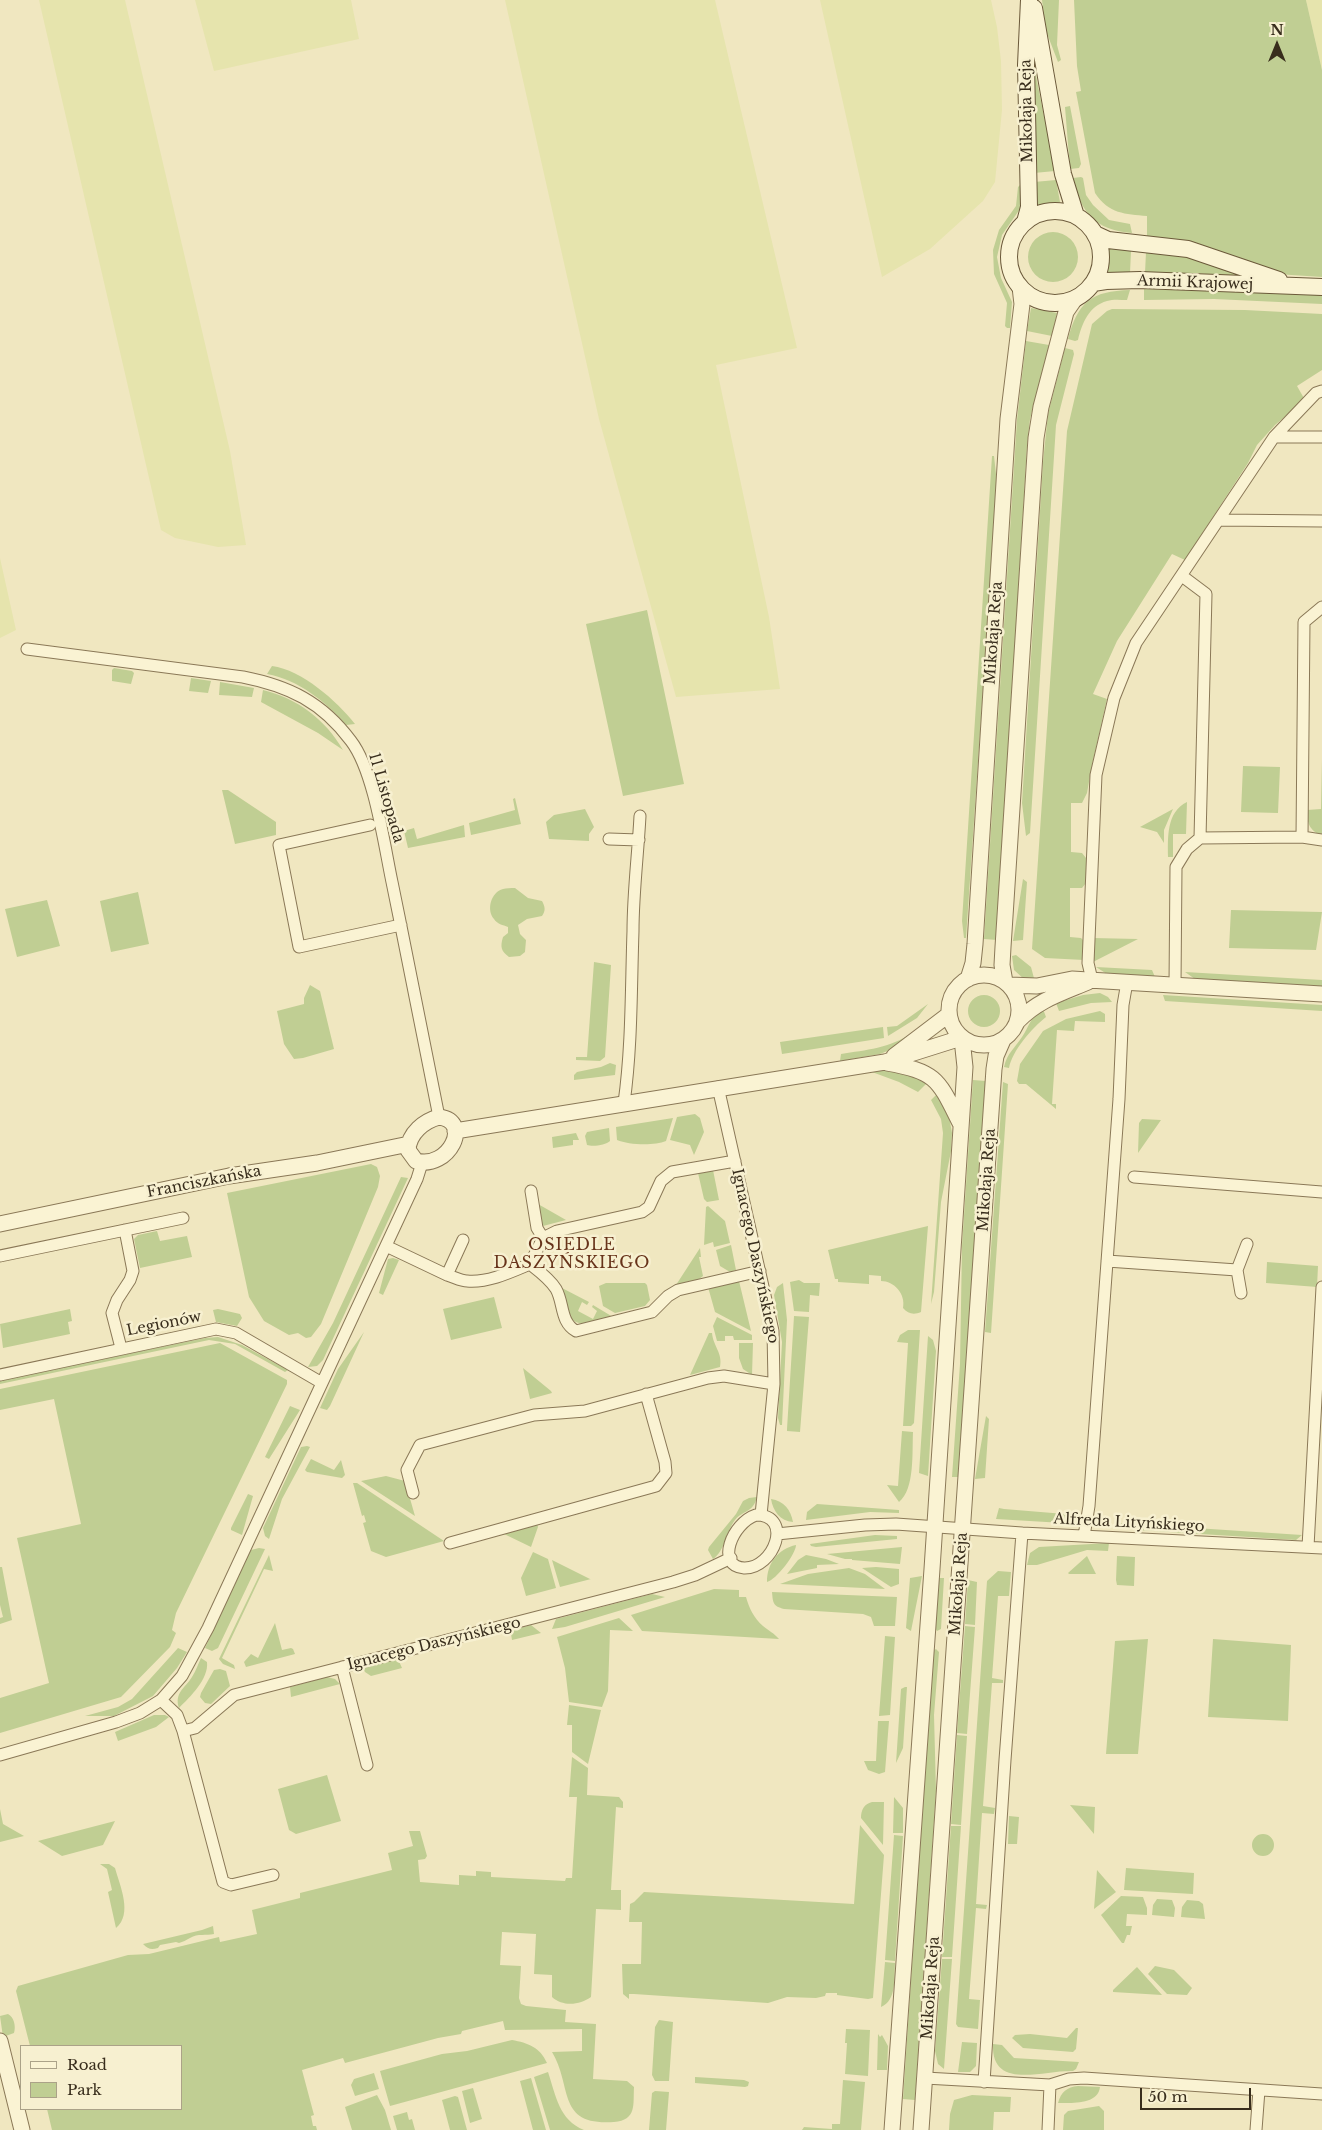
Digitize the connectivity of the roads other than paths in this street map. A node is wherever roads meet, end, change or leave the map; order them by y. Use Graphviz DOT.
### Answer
graph roads {
  1 [pos="1031,0"];
  2 [pos="1076,216"];
  3 [pos="1025,222"];
  4 [pos="1095,234"];
  5 [pos="1093,283"];
  6 [pos="1297,286"];
  7 [pos="1020,287"];
  8 [pos="1322,287"];
  9 [pos="1075,299"];
  10 [pos="1322,391"];
  11 [pos="1274,437"];
  12 [pos="1322,438"];
  13 [pos="1220,520"];
  14 [pos="1322,521"];
  15 [pos="1182,576"];
  16 [pos="1322,607"];
  17 [pos="27,649"];
  18 [pos="640,816"];
  19 [pos="370,826"];
  20 [pos="1302,837"];
  21 [pos="1200,838"];
  22 [pos="609,839"];
  23 [pos="638,840"];
  24 [pos="1322,840"];
  25 [pos="401,925"];
  26 [pos="968,979"];
  27 [pos="1092,980"];
  28 [pos="1127,982"];
  29 [pos="1007,984"];
  30 [pos="1175,985"];
  31 [pos="1322,994"];
  32 [pos="948,1015"];
  33 [pos="1018,1020"];
  34 [pos="962,1038"];
  35 [pos="1004,1040"];
  36 [pos="886,1062"];
  37 [pos="718,1088"];
  38 [pos="624,1103"];
  39 [pos="439,1117"];
  40 [pos="960,1124"];
  41 [pos="455,1131"];
  42 [pos="408,1144"];
  43 [pos="735,1161"];
  44 [pos="422,1163"];
  45 [pos="1134,1177"];
  46 [pos="531,1191"];
  47 [pos="1322,1192"];
  48 [pos="183,1218"];
  49 [pos="0,1224"];
  50 [pos="125,1230"];
  51 [pos="543,1238"];
  52 [pos="463,1240"];
  53 [pos="1247,1244"];
  54 [pos="386,1246"];
  55 [pos="0,1256"];
  56 [pos="1107,1261"];
  57 [pos="530,1264"];
  58 [pos="1236,1270"];
  59 [pos="760,1271"];
  60 [pos="448,1275"];
  61 [pos="1322,1287"];
  62 [pos="1241,1293"];
  63 [pos="120,1348"];
  64 [pos="1320,1351"];
  65 [pos="0,1375"];
  66 [pos="322,1382"];
  67 [pos="774,1384"];
  68 [pos="646,1394"];
  69 [pos="413,1493"];
  70 [pos="761,1515"];
  71 [pos="935,1527"];
  72 [pos="962,1529"];
  73 [pos="777,1534"];
  74 [pos="1022,1534"];
  75 [pos="1084,1536"];
  76 [pos="450,1543"];
  77 [pos="1308,1547"];
  78 [pos="1322,1548"];
  79 [pos="730,1558"];
  80 [pos="342,1667"];
  81 [pos="161,1700"];
  82 [pos="183,1732"];
  83 [pos="0,1756"];
  84 [pos="367,1765"];
  85 [pos="273,1875"];
  86 [pos="0,2041"];
  87 [pos="925,2078"];
  88 [pos="984,2082"];
  89 [pos="1050,2085"];
  90 [pos="1259,2090"];
  91 [pos="1322,2094"];
  92 [pos="22,2130"];
  93 [pos="892,2130"];
  94 [pos="921,2130"];
  95 [pos="1048,2130"];
  96 [pos="1256,2130"];
  1 -- 2 [label="main road, Mikołaja Reja"];
  1 -- 3 [label="main road, Mikołaja Reja"];
  2 -- 3 [label="main road"];
  2 -- 4 [label="main road"];
  3 -- 7 [label="main road"];
  4 -- 5 [label="main road"];
  4 -- 6 [label="main road, Armii Krajowej"];
  5 -- 6 [label="main road, Armii Krajowej"];
  5 -- 9 [label="main road"];
  6 -- 8 [label="main road, Armii Krajowej"];
  7 -- 9 [label="main road"];
  7 -- 26 [label="street, Mikołaja Reja"];
  9 -- 29 [label="street, Mikołaja Reja"];
  10 -- 11 [label="street"];
  11 -- 12 [label="street"];
  11 -- 13 [label="street"];
  13 -- 14 [label="street"];
  13 -- 15 [label="street"];
  15 -- 21 [label="street"];
  15 -- 27 [label="street"];
  16 -- 20 [label="street"];
  17 -- 25 [label="street, 11 Listopada"];
  18 -- 23 [label="street"];
  19 -- 25 [label="street"];
  20 -- 21 [label="street"];
  20 -- 24 [label="street"];
  21 -- 30 [label="street"];
  22 -- 23 [label="street"];
  23 -- 38 [label="street"];
  25 -- 39 [label="street, 11 Listopada"];
  26 -- 29 [label="street"];
  26 -- 32 [label="street"];
  27 -- 28 [label="street"];
  27 -- 29 [label="street"];
  27 -- 33 [label="street"];
  28 -- 30 [label="street"];
  28 -- 56 [label="street"];
  29 -- 33 [label="street"];
  30 -- 31 [label="street"];
  32 -- 34 [label="street"];
  32 -- 36 [label="street"];
  33 -- 35 [label="street"];
  34 -- 35 [label="street"];
  34 -- 36 [label="street"];
  34 -- 40 [label="street, Mikołaja Reja"];
  35 -- 72 [label="street, Mikołaja Reja"];
  36 -- 37 [label="street"];
  36 -- 40 [label="street"];
  37 -- 38 [label="street"];
  37 -- 43 [label="street, Ignacego Daszyńskiego"];
  38 -- 41 [label="street"];
  39 -- 41 [label="street"];
  39 -- 42 [label="street"];
  40 -- 71 [label="street, Mikołaja Reja"];
  41 -- 44 [label="street"];
  42 -- 44 [label="street"];
  42 -- 49 [label="street, Franciszkańska"];
  43 -- 51 [label="street"];
  43 -- 59 [label="street, Ignacego Daszyńskiego"];
  44 -- 54 [label="street"];
  45 -- 47 [label="street"];
  46 -- 51 [label="street"];
  48 -- 50 [label="street"];
  50 -- 55 [label="street"];
  50 -- 63 [label="street"];
  51 -- 57 [label="street"];
  52 -- 60 [label="street"];
  53 -- 58 [label="street"];
  54 -- 60 [label="street"];
  54 -- 66 [label="street"];
  56 -- 58 [label="street"];
  56 -- 75 [label="street"];
  57 -- 59 [label="street"];
  57 -- 60 [label="street"];
  58 -- 62 [label="street"];
  59 -- 67 [label="street, Ignacego Daszyńskiego"];
  61 -- 64 [label="street"];
  63 -- 65 [label="street, Legionów"];
  63 -- 66 [label="street, Legionów"];
  64 -- 77 [label="street"];
  66 -- 81 [label="street"];
  67 -- 68 [label="street"];
  67 -- 70 [label="street, Ignacego Daszyńskiego"];
  68 -- 69 [label="street"];
  68 -- 76 [label="street"];
  70 -- 73 [label="street"];
  70 -- 79 [label="street"];
  71 -- 72 [label="street, Alfreda Lityńskiego"];
  71 -- 73 [label="street, Alfreda Lityńskiego"];
  71 -- 93 [label="street, Mikołaja Reja"];
  72 -- 74 [label="street, Alfreda Lityńskiego"];
  72 -- 87 [label="street, Mikołaja Reja"];
  73 -- 79 [label="street"];
  74 -- 75 [label="street, Alfreda Lityńskiego"];
  74 -- 88 [label="street"];
  75 -- 77 [label="street, Alfreda Lityńskiego"];
  77 -- 78 [label="street, Alfreda Lityńskiego"];
  79 -- 80 [label="street, Ignacego Daszyńskiego"];
  80 -- 82 [label="street, Ignacego Daszyńskiego"];
  80 -- 84 [label="street"];
  81 -- 82 [label="street"];
  81 -- 83 [label="street"];
  82 -- 85 [label="street"];
  86 -- 92 [label="street"];
  87 -- 88 [label="street"];
  87 -- 94 [label="street, Mikołaja Reja"];
  88 -- 89 [label="street"];
  89 -- 90 [label="street"];
  89 -- 95 [label="street"];
  90 -- 91 [label="street"];
  90 -- 96 [label="street"];
}
